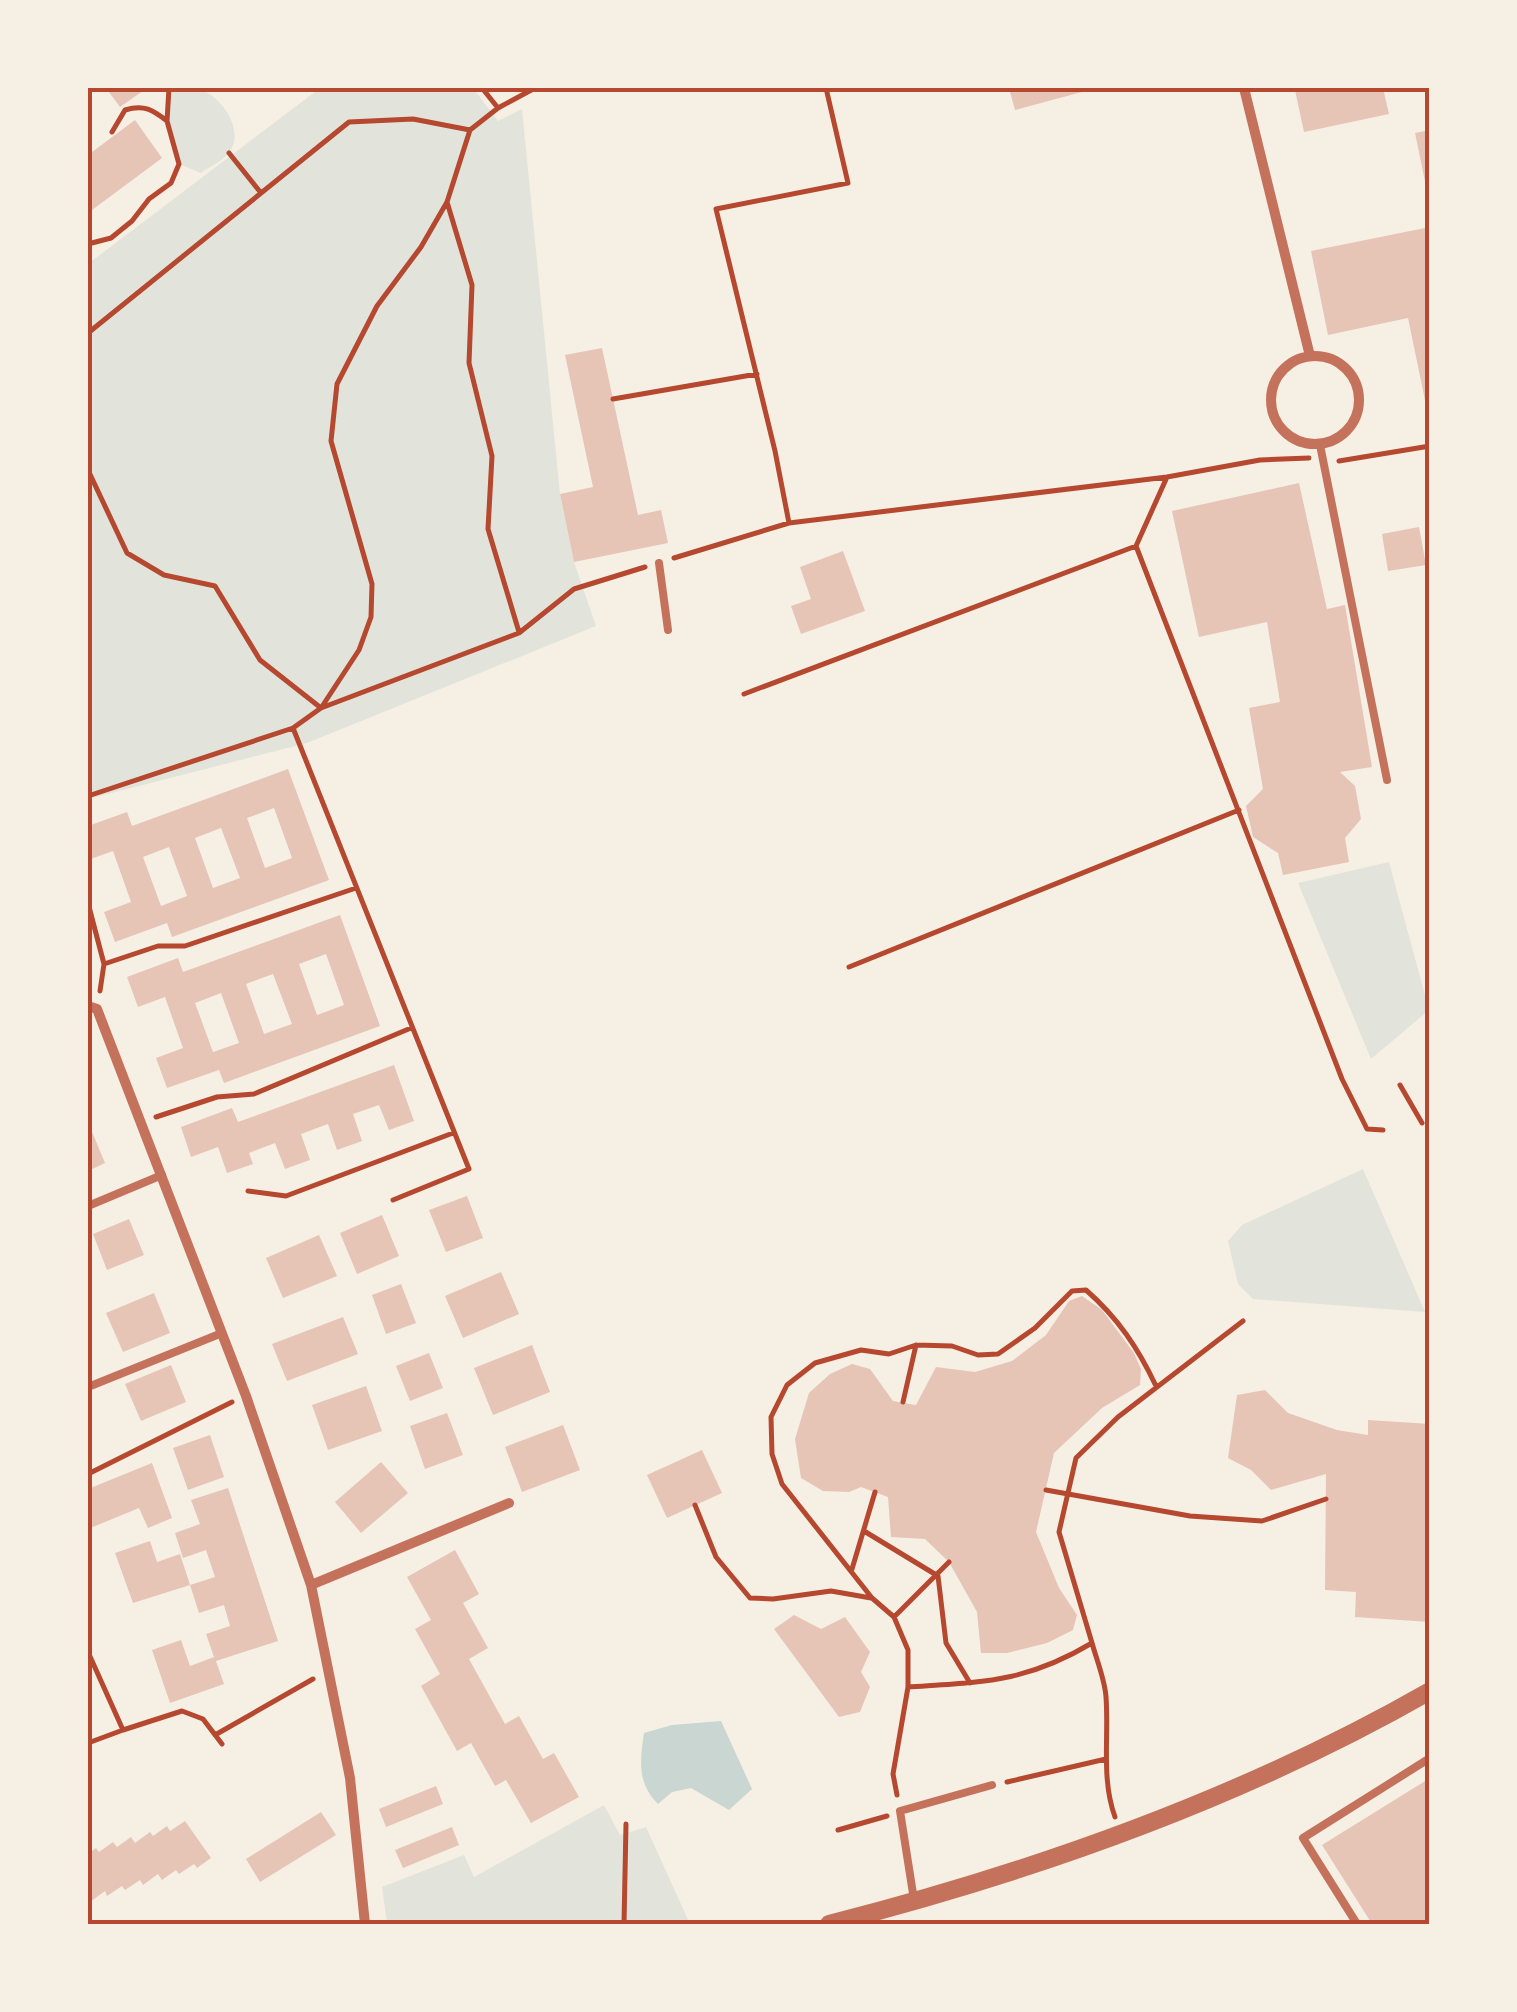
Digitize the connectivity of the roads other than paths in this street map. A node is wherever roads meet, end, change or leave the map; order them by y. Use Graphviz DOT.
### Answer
graph roads {
  1 [pos="1244,88"];
  2 [pos="1310,356"];
  3 [pos="1320,445"];
  4 [pos="659,563"];
  5 [pos="668,630"];
  6 [pos="1387,780"];
  7 [pos="92,1008"];
  8 [pos="162,1176"];
  9 [pos="88,1206"];
  10 [pos="222,1332"];
  11 [pos="88,1387"];
  12 [pos="509,1503"];
  13 [pos="311,1585"];
  14 [pos="1430,1691"];
  15 [pos="1430,1758"];
  16 [pos="992,1785"];
  17 [pos="914,1902"];
  18 [pos="365,1924"];
  19 [pos="829,1924"];
  20 [pos="1357,1924"];
  1 -- 2 [label="street"];
  2 -- 3 [label="street"];
  2 -- 3 [label="street"];
  3 -- 6 [label="lane"];
  4 -- 5 [label="lane"];
  7 -- 8 [label="street"];
  8 -- 9 [label="lane"];
  8 -- 10 [label="street"];
  10 -- 11 [label="lane"];
  10 -- 13 [label="street"];
  12 -- 13 [label="street"];
  13 -- 18 [label="street"];
  14 -- 17 [label="street"];
  15 -- 20 [label="lane"];
  16 -- 17 [label="lane"];
  17 -- 19 [label="street"];
}
